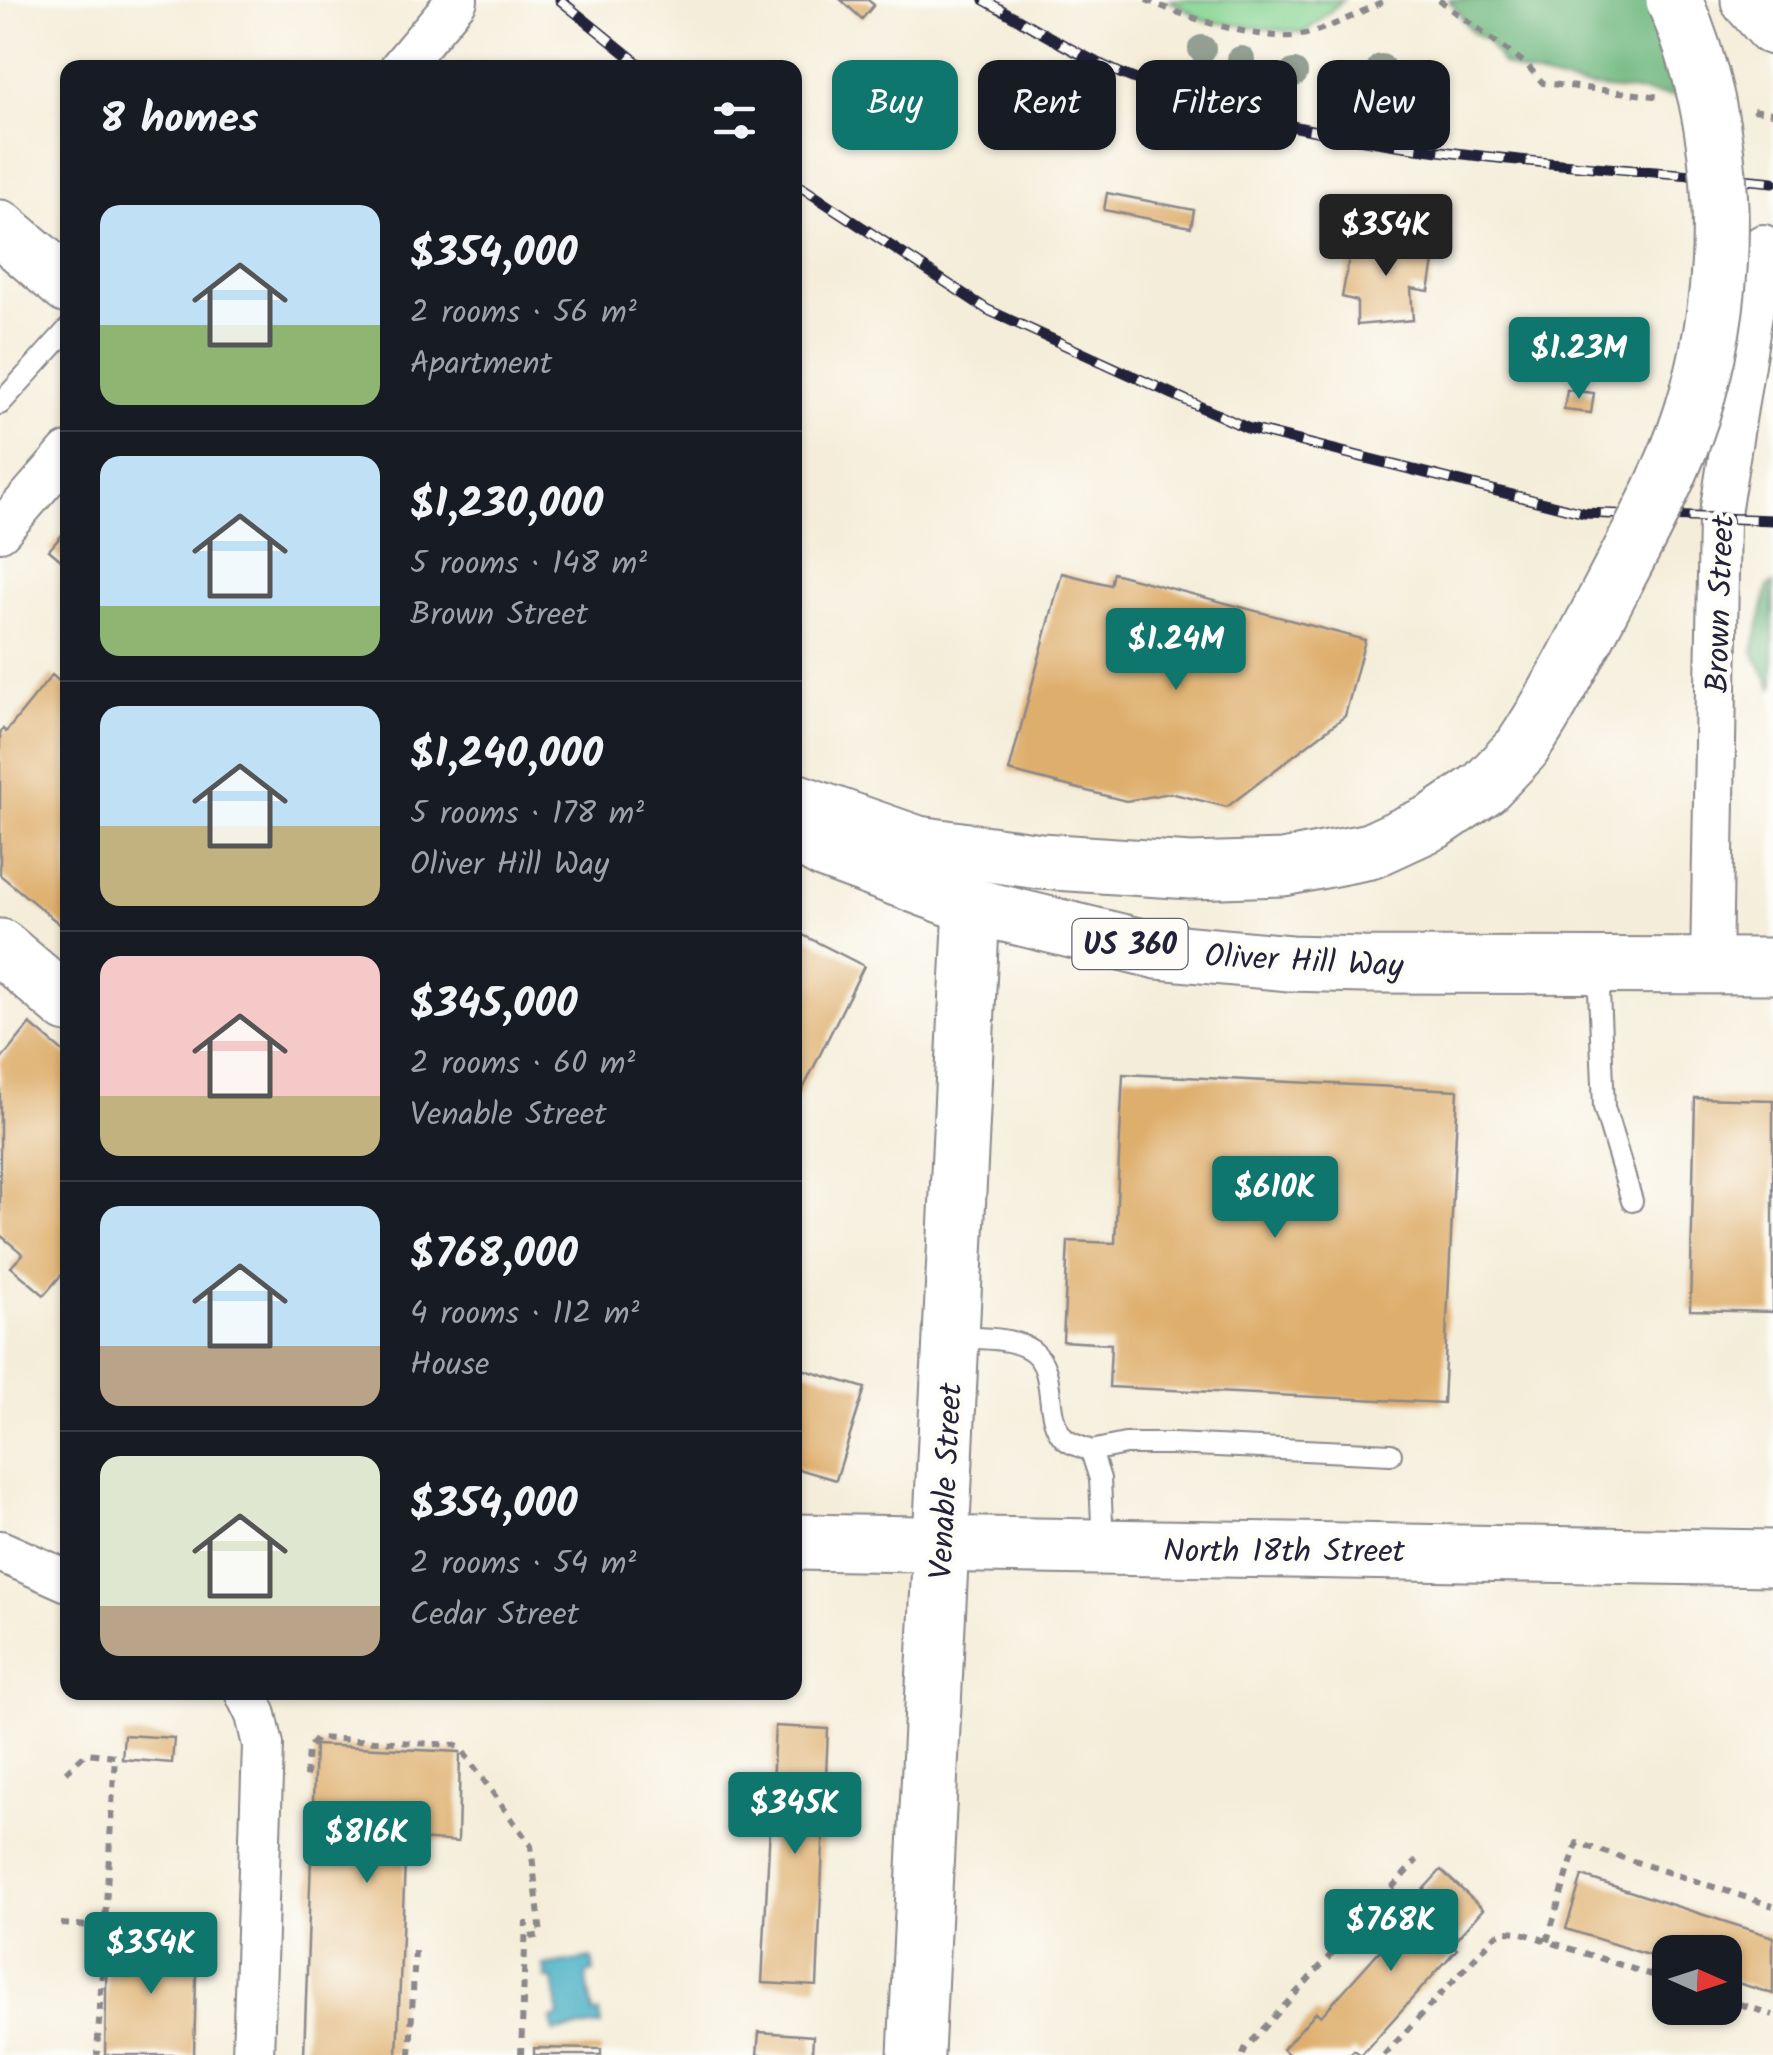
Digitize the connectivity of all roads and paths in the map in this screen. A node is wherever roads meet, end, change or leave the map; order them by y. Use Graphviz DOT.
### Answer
graph roads {
  1 [pos="457,0"];
  2 [pos="1146,0"];
  3 [pos="1386,0"];
  4 [pos="1439,0"];
  5 [pos="1674,0"];
  6 [pos="1749,0"];
  7 [pos="1773,27"];
  8 [pos="407,60"];
  9 [pos="1676,99"];
  10 [pos="1734,108"];
  11 [pos="1773,113"];
  12 [pos="0,228"];
  13 [pos="1763,244"];
  14 [pos="60,279"];
  15 [pos="60,337"];
  16 [pos="0,404"];
  17 [pos="60,462"];
  18 [pos="0,531"];
  19 [pos="802,804"];
  20 [pos="802,838"];
  21 [pos="972,906"];
  22 [pos="0,947"];
  23 [pos="1598,966"];
  24 [pos="1711,966"];
  25 [pos="1773,966"];
  26 [pos="60,998"];
  27 [pos="1632,1202"];
  28 [pos="952,1337"];
  29 [pos="1091,1452"];
  30 [pos="1391,1454"];
  31 [pos="802,1542"];
  32 [pos="942,1546"];
  33 [pos="1103,1549"];
  34 [pos="0,1552"];
  35 [pos="1773,1558"];
  36 [pos="60,1578"];
  37 [pos="248,1700"];
  38 [pos="66,1772"];
  39 [pos="306,1776"];
  40 [pos="1417,1860"];
  41 [pos="1773,1906"];
  42 [pos="526,1921"];
  43 [pos="61,1924"];
  44 [pos="104,1926"];
  45 [pos="208,1934"];
  46 [pos="525,1938"];
  47 [pos="1547,1941"];
  48 [pos="414,1949"];
  49 [pos="1652,1975"];
  50 [pos="1742,2005"];
  51 [pos="1773,2015"];
  52 [pos="97,2055"];
  53 [pos="253,2055"];
  54 [pos="410,2055"];
  55 [pos="521,2055"];
  56 [pos="916,2055"];
  57 [pos="1243,2055"];
  58 [pos="1384,2055"];
  1 -- 8 [label="street"];
  2 -- 3 [label="path"];
  4 -- 9 [label="path"];
  5 -- 19 [label="main road, bridge"];
  6 -- 7 [label="main road"];
  10 -- 11 [label="path"];
  12 -- 14 [label="main road"];
  13 -- 24 [label="street, Brown Street"];
  15 -- 16 [label="lane"];
  17 -- 18 [label="street"];
  20 -- 21 [label="main road, Oliver Hill Way / US 360"];
  21 -- 23 [label="main road, Oliver Hill Way / US 360"];
  21 -- 28 [label="main road, Venable Street"];
  22 -- 26 [label="main road"];
  23 -- 24 [label="main road, Oliver Hill Way / US 360"];
  23 -- 27 [label="lane"];
  24 -- 25 [label="main road, Oliver Hill Way / US 360"];
  28 -- 29 [label="lane"];
  28 -- 32 [label="main road, Venable Street"];
  29 -- 30 [label="lane"];
  29 -- 33 [label="lane"];
  31 -- 32 [label="main road, North 18th Street"];
  32 -- 33 [label="main road, North 18th Street"];
  32 -- 56 [label="main road, Venable Street"];
  33 -- 35 [label="main road, North 18th Street"];
  34 -- 36 [label="street"];
  37 -- 53 [label="street"];
  38 -- 44 [label="path"];
  39 -- 46 [label="path"];
  40 -- 57 [label="path"];
  41 -- 47 [label="path"];
  42 -- 46 [label="path"];
  43 -- 44 [label="path"];
  44 -- 45 [label="path"];
  44 -- 52 [label="path"];
  46 -- 55 [label="path"];
  47 -- 49 [label="path"];
  47 -- 58 [label="path"];
  48 -- 54 [label="path"];
  50 -- 51 [label="path"];
}
